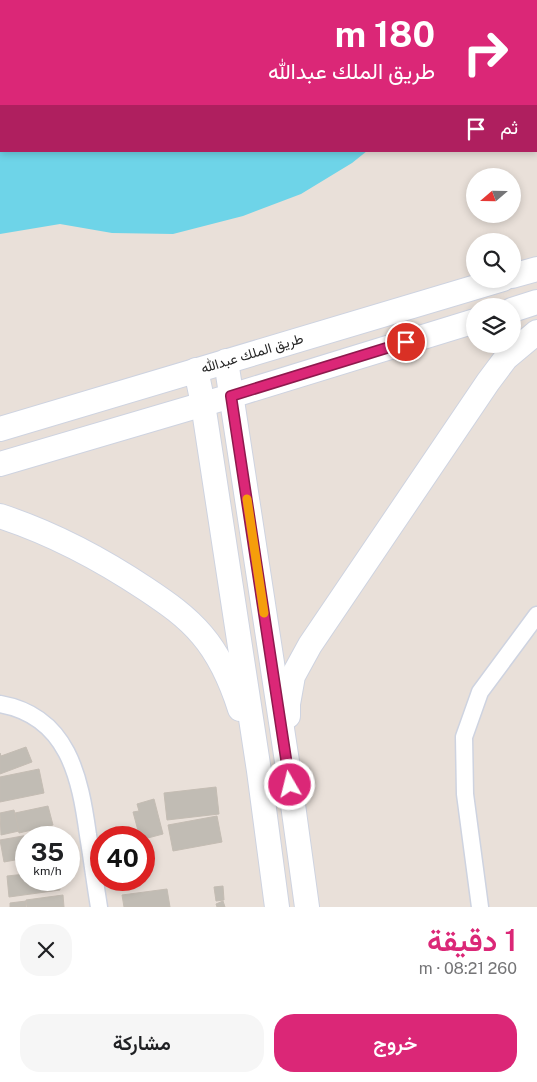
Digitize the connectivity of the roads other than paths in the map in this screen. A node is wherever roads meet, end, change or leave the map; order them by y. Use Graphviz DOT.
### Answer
graph roads {
  1 [pos="537,269"];
  2 [pos="521,273"];
  3 [pos="473,288"];
  4 [pos="537,302"];
  5 [pos="521,307"];
  6 [pos="466,324"];
  7 [pos="537,332"];
  8 [pos="226,361"];
  9 [pos="196,370"];
  10 [pos="231,396"];
  11 [pos="203,404"];
  12 [pos="0,429"];
  13 [pos="0,464"];
  14 [pos="0,516"];
  15 [pos="537,615"];
  16 [pos="0,704"];
  17 [pos="288,768"];
  18 [pos="259,771"];
  19 [pos="99,907"];
  20 [pos="277,907"];
  21 [pos="306,907"];
  22 [pos="480,907"];
  1 -- 2 [label="street"];
  3 -- 8 [label="street, طريق الملك عبدالله"];
  4 -- 5 [label="street"];
  6 -- 10 [label="street"];
  7 -- 17 [label="street"];
  8 -- 9 [label="street, طريق الملك عبدالله"];
  8 -- 10 [label="street"];
  9 -- 11 [label="street"];
  9 -- 12 [label="street, طريق الملك عبدالله"];
  10 -- 11 [label="street"];
  10 -- 17 [label="street"];
  11 -- 13 [label="street"];
  11 -- 18 [label="street"];
  14 -- 18 [label="street"];
  15 -- 22 [label="street"];
  16 -- 19 [label="street"];
  17 -- 21 [label="street"];
  18 -- 20 [label="street"];
}
